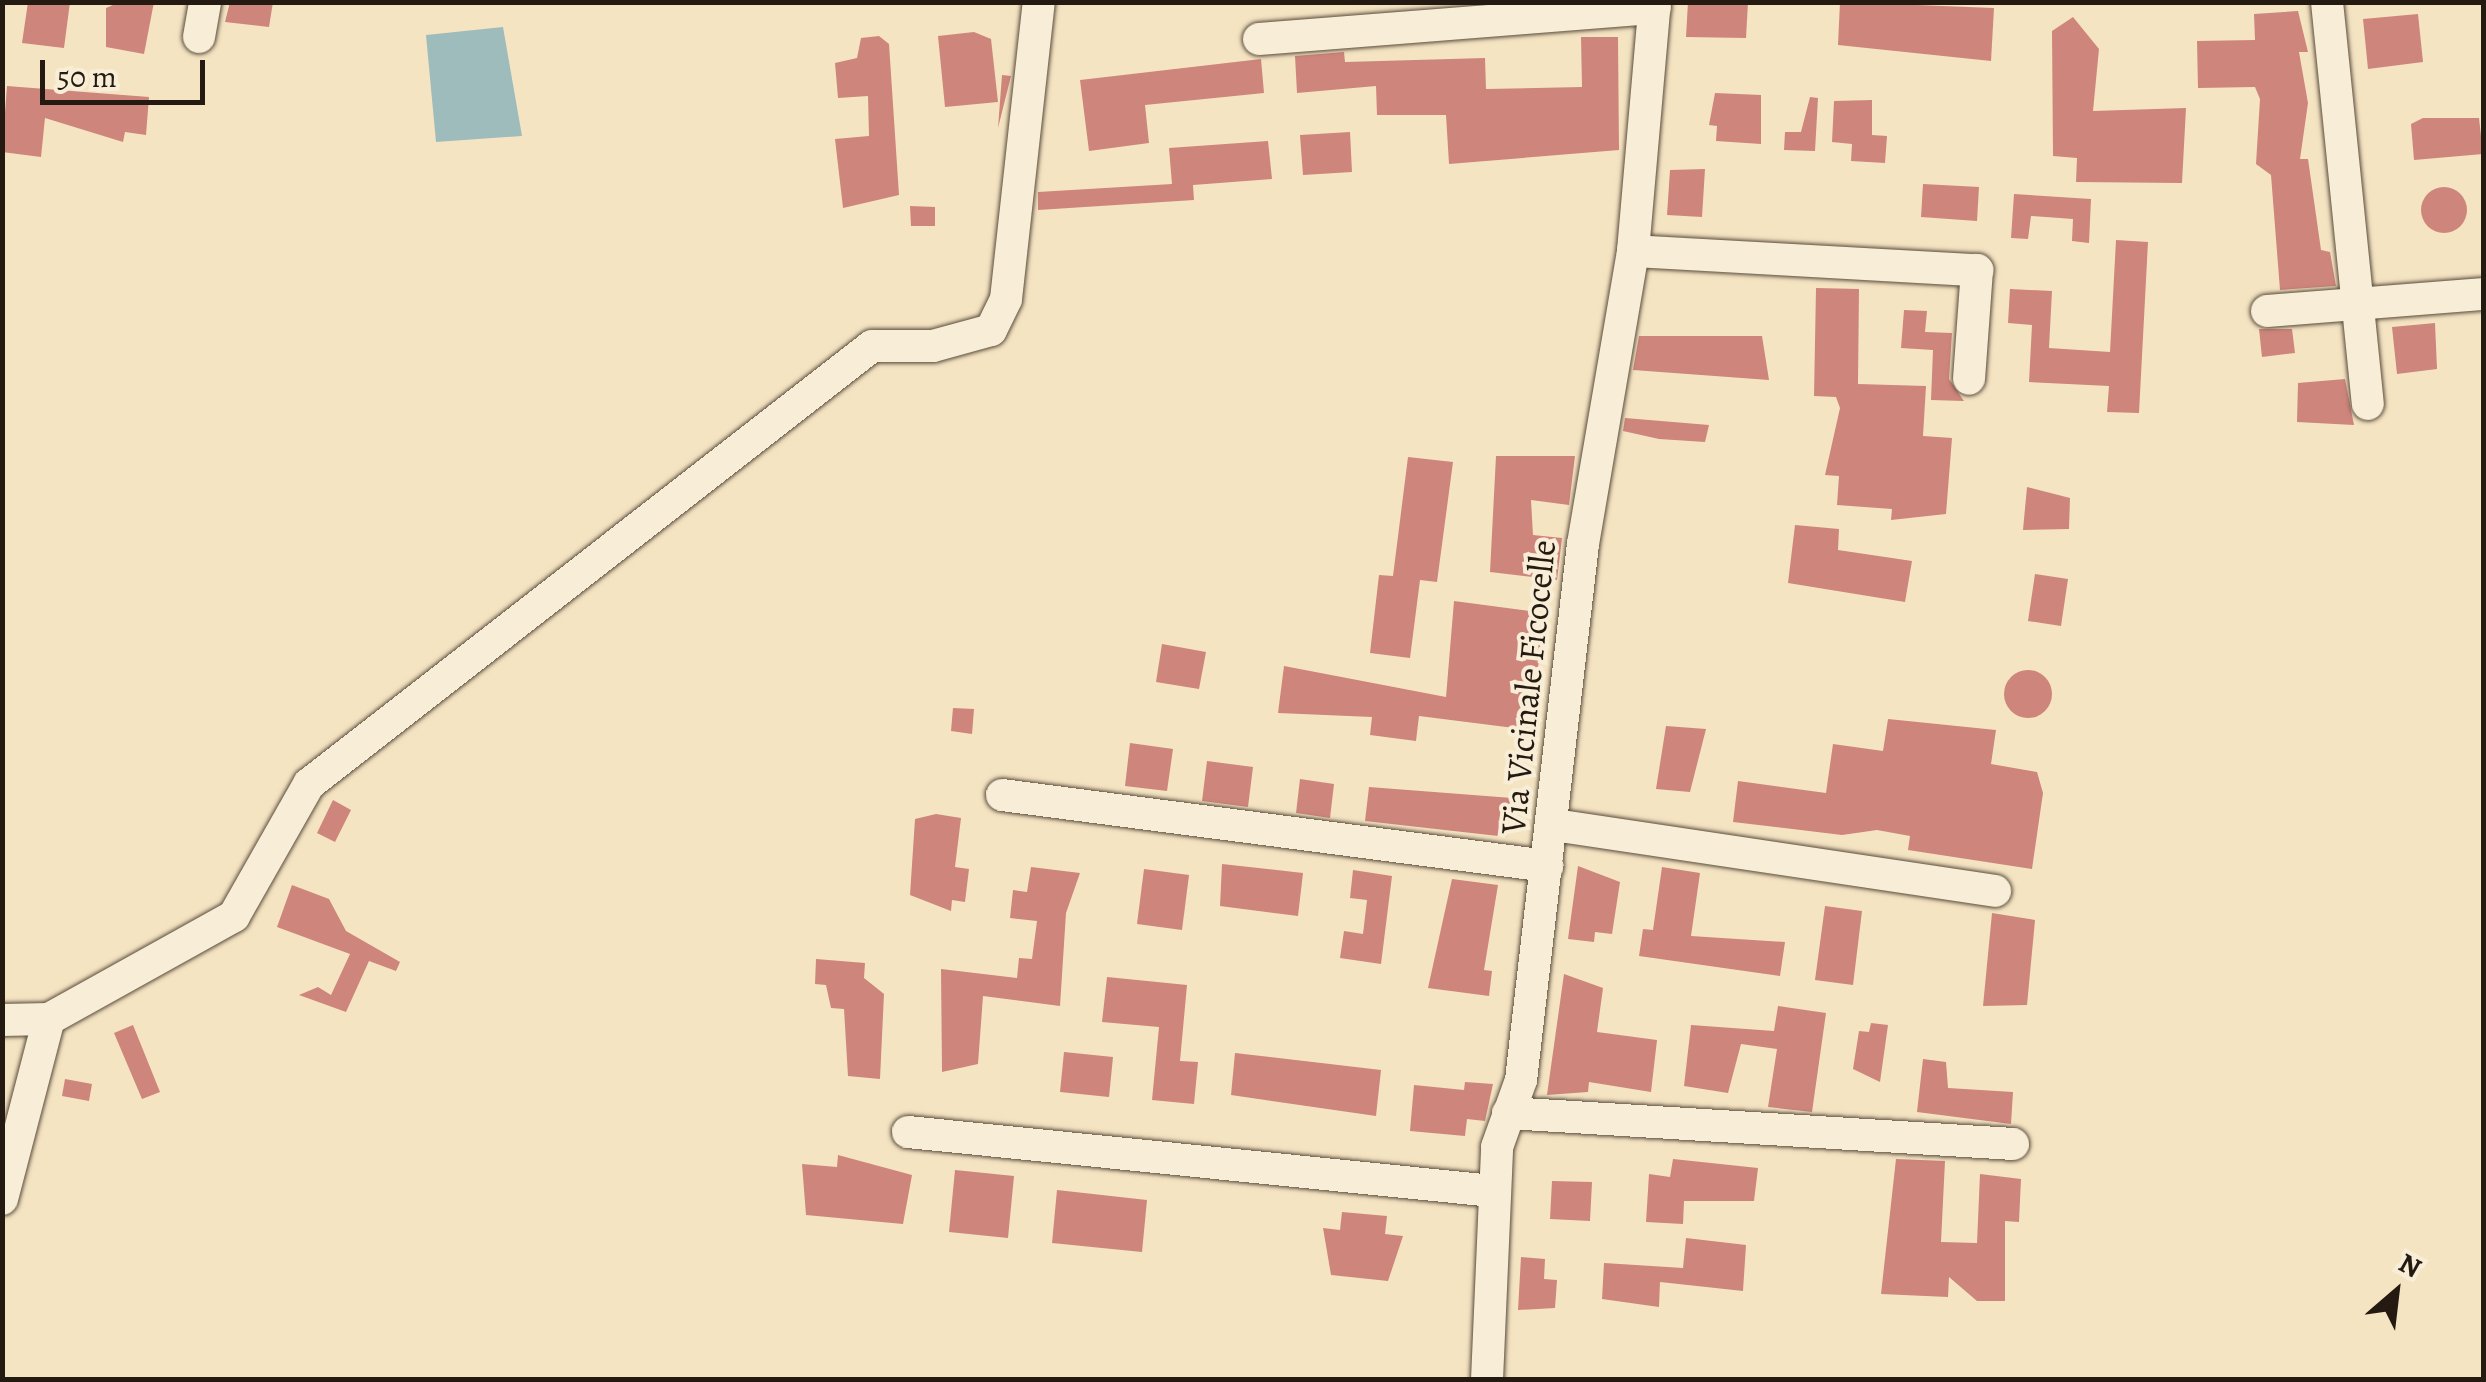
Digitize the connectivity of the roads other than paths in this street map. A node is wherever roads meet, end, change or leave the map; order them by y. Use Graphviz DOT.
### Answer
graph roads {
  1 [pos="205,2"];
  2 [pos="1040,2"];
  3 [pos="2327,2"];
  4 [pos="1655,5"];
  5 [pos="199,37"];
  6 [pos="1260,39"];
  7 [pos="1632,250"];
  8 [pos="2484,294"];
  9 [pos="2358,304"];
  10 [pos="2267,311"];
  11 [pos="1969,379"];
  12 [pos="2368,404"];
  13 [pos="1002,795"];
  14 [pos="1554,825"];
  15 [pos="1547,866"];
  16 [pos="1996,891"];
  17 [pos="50,1019"];
  18 [pos="2,1020"];
  19 [pos="1508,1114"];
  20 [pos="908,1132"];
  21 [pos="2013,1144"];
  22 [pos="1493,1191"];
  23 [pos="2,1199"];
  24 [pos="1487,1380"];
  1 -- 5 [label="street"];
  2 -- 17 [label="street"];
  3 -- 9 [label="street"];
  4 -- 6 [label="street"];
  4 -- 7 [label="street, Via Vicinale Ficocelle"];
  7 -- 11 [label="street"];
  7 -- 14 [label="street, Via Vicinale Ficocelle"];
  8 -- 9 [label="street"];
  9 -- 10 [label="street"];
  9 -- 12 [label="street"];
  13 -- 15 [label="street"];
  14 -- 15 [label="street, Via Vicinale Ficocelle"];
  14 -- 16 [label="street"];
  15 -- 19 [label="street, Via Vicinale Ficocelle"];
  17 -- 18 [label="street"];
  17 -- 23 [label="street"];
  19 -- 21 [label="street"];
  19 -- 22 [label="street, Via Vicinale Ficocelle"];
  20 -- 22 [label="street"];
  22 -- 24 [label="street, Via Vicinale Ficocelle"];
}
